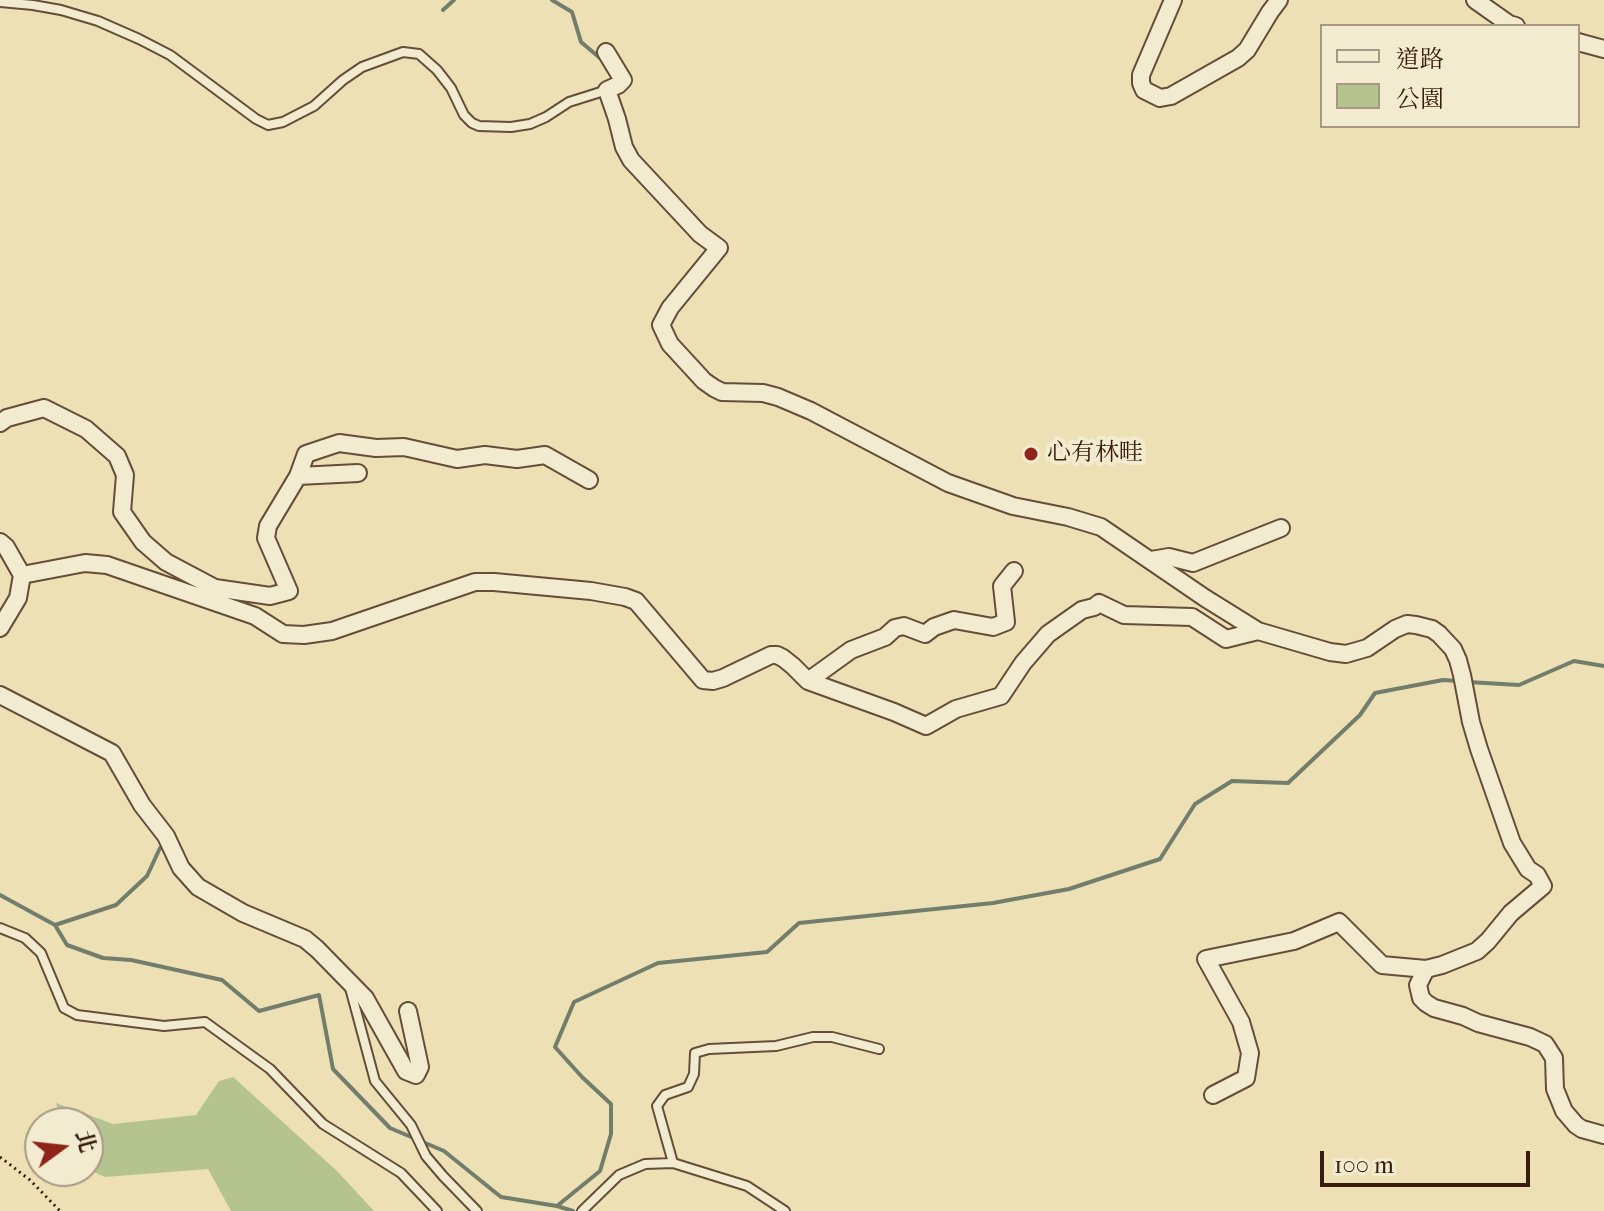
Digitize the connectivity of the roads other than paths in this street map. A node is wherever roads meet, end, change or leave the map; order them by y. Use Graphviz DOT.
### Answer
graph roads {
  1 [pos="1173,0"];
  2 [pos="1279,0"];
  3 [pos="1475,0"];
  4 [pos="0,2"];
  5 [pos="1509,24"];
  6 [pos="1580,43"];
  7 [pos="1604,49"];
  8 [pos="606,52"];
  9 [pos="607,90"];
  10 [pos="0,423"];
  11 [pos="358,473"];
  12 [pos="298,476"];
  13 [pos="589,480"];
  14 [pos="1281,528"];
  15 [pos="0,542"];
  16 [pos="1151,560"];
  17 [pos="1014,571"];
  18 [pos="22,575"];
  19 [pos="0,628"];
  20 [pos="1258,631"];
  21 [pos="808,681"];
  22 [pos="0,695"];
  23 [pos="0,928"];
  24 [pos="1426,969"];
  25 [pos="348,979"];
  26 [pos="408,1011"];
  27 [pos="879,1049"];
  28 [pos="1213,1095"];
  29 [pos="1604,1135"];
  30 [pos="673,1163"];
  31 [pos="437,1211"];
  32 [pos="477,1211"];
  33 [pos="582,1211"];
  34 [pos="785,1211"];
  1 -- 2 [label="street"];
  3 -- 5 [label="street"];
  4 -- 9 [label="lane"];
  6 -- 7 [label="street"];
  8 -- 9 [label="street"];
  9 -- 16 [label="street"];
  10 -- 12 [label="street"];
  11 -- 12 [label="street"];
  12 -- 13 [label="street"];
  14 -- 16 [label="street"];
  15 -- 18 [label="street"];
  16 -- 20 [label="street"];
  17 -- 21 [label="street"];
  18 -- 19 [label="street"];
  18 -- 21 [label="street"];
  20 -- 21 [label="street"];
  20 -- 24 [label="street"];
  22 -- 25 [label="street"];
  23 -- 31 [label="lane"];
  24 -- 28 [label="street"];
  24 -- 29 [label="street"];
  25 -- 26 [label="street"];
  25 -- 32 [label="lane"];
  27 -- 30 [label="lane"];
  30 -- 33 [label="lane"];
  30 -- 34 [label="lane"];
}
